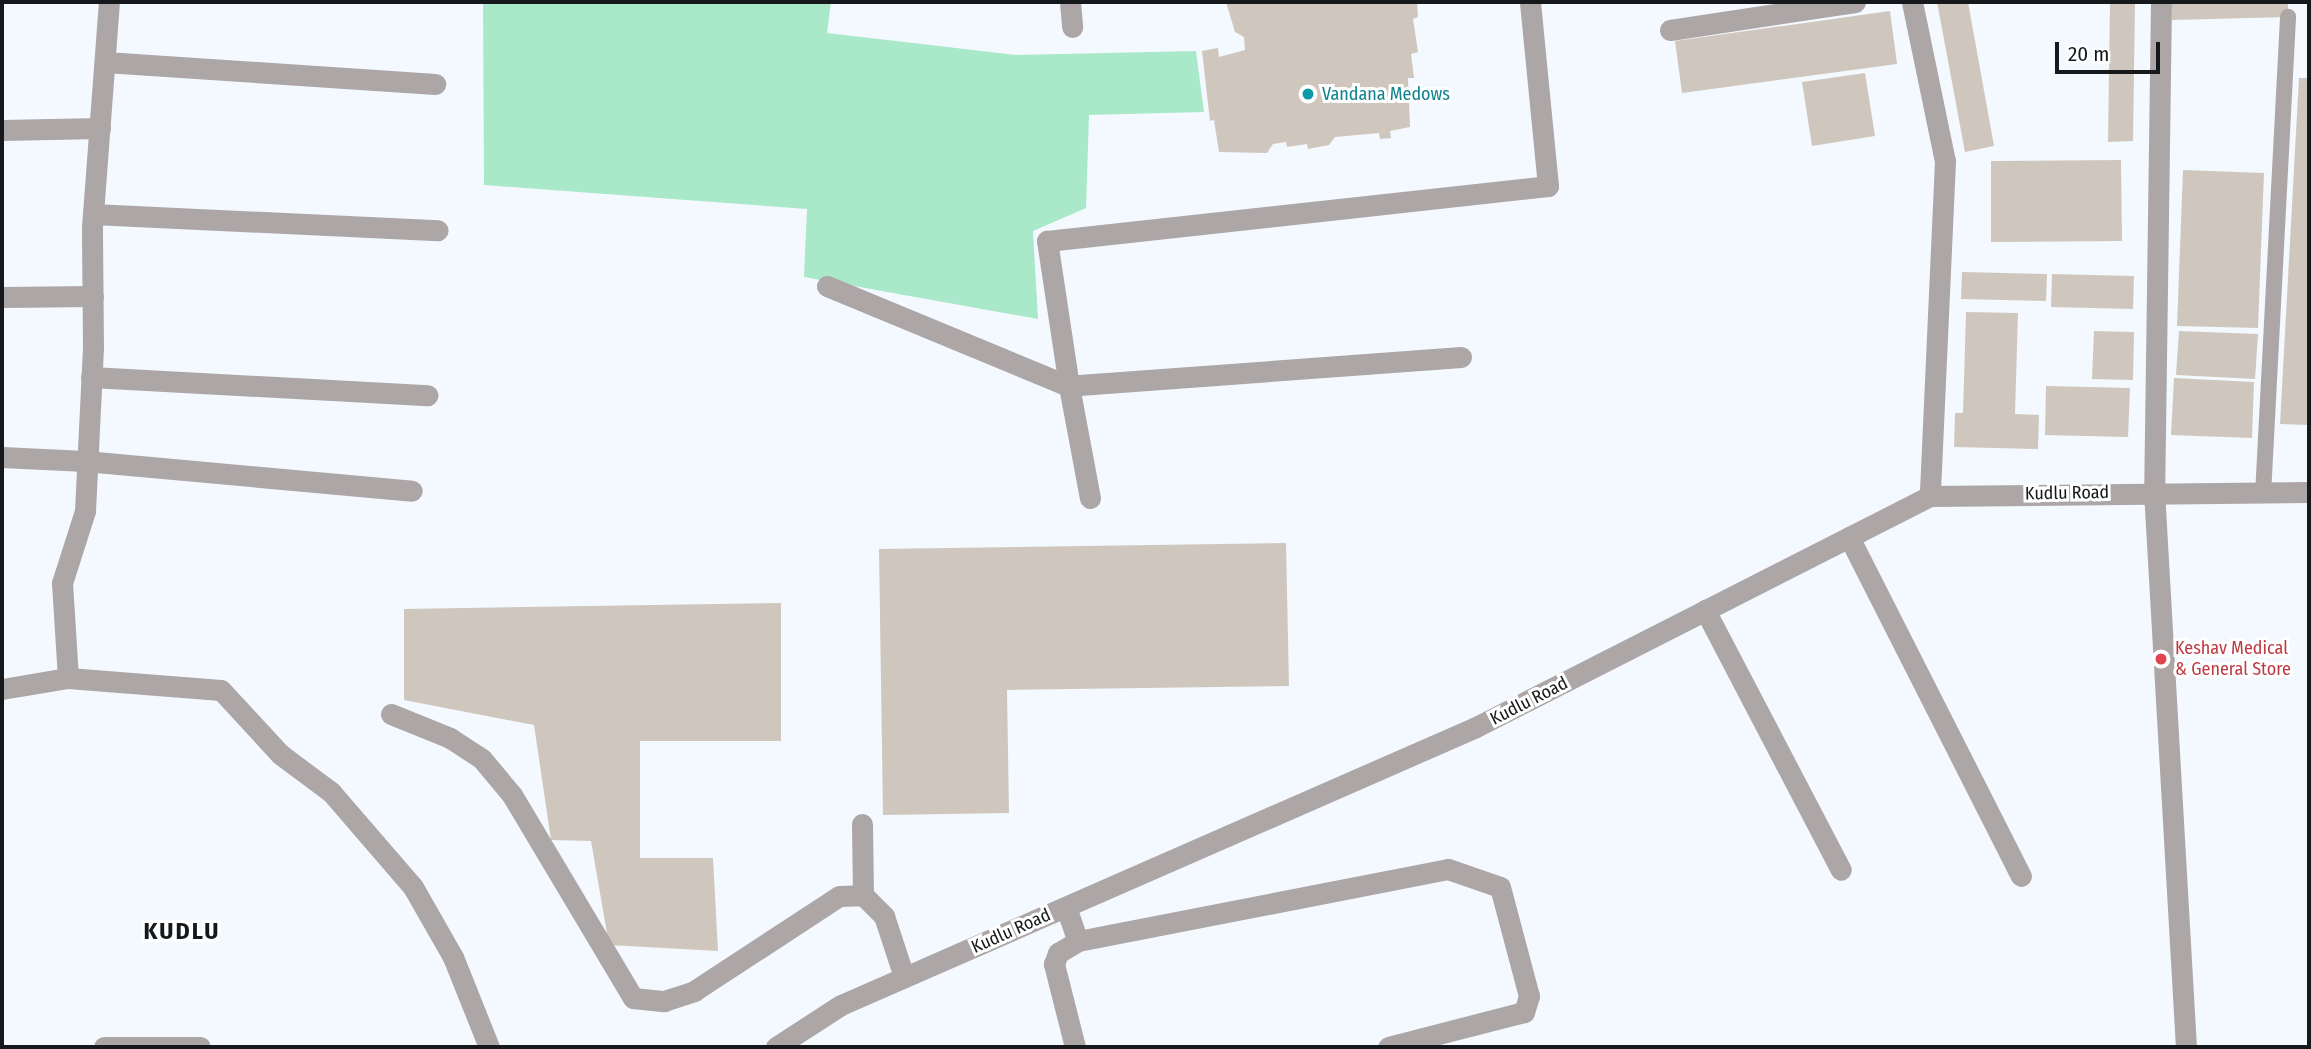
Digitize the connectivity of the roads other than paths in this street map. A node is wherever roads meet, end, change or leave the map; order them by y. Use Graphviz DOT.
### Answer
graph roads {
  1 [pos="109,2"];
  2 [pos="1070,2"];
  3 [pos="1530,2"];
  4 [pos="1854,2"];
  5 [pos="1912,2"];
  6 [pos="2161,2"];
  7 [pos="2288,17"];
  8 [pos="1072,27"];
  9 [pos="1670,30"];
  10 [pos="106,62"];
  11 [pos="435,84"];
  12 [pos="100,128"];
  13 [pos="2,130"];
  14 [pos="93,214"];
  15 [pos="438,230"];
  16 [pos="827,286"];
  17 [pos="93,296"];
  18 [pos="2,297"];
  19 [pos="1461,357"];
  20 [pos="91,377"];
  21 [pos="1069,386"];
  22 [pos="428,395"];
  23 [pos="2,457"];
  24 [pos="85,461"];
  25 [pos="412,491"];
  26 [pos="2154,491"];
  27 [pos="2309,492"];
  28 [pos="2263,495"];
  29 [pos="1930,496"];
  30 [pos="1090,498"];
  31 [pos="1849,537"];
  32 [pos="1705,610"];
  33 [pos="68,678"];
  34 [pos="2,689"];
  35 [pos="391,714"];
  36 [pos="862,824"];
  37 [pos="1841,870"];
  38 [pos="2021,876"];
  39 [pos="863,895"];
  40 [pos="1066,907"];
  41 [pos="1078,941"];
  42 [pos="904,977"];
  43 [pos="104,1047"];
  44 [pos="200,1047"];
  45 [pos="489,1047"];
  46 [pos="776,1047"];
  47 [pos="1075,1047"];
  48 [pos="1388,1047"];
  49 [pos="2186,1047"];
  1 -- 10 [label="street"];
  2 -- 8 [label="street"];
  3 -- 21 [label="street"];
  4 -- 9 [label="street"];
  5 -- 29 [label="street"];
  6 -- 26 [label="street"];
  7 -- 28 [label="lane"];
  10 -- 11 [label="street"];
  10 -- 12 [label="street"];
  12 -- 13 [label="street"];
  12 -- 14 [label="street"];
  14 -- 15 [label="street"];
  14 -- 17 [label="street"];
  16 -- 21 [label="street"];
  17 -- 18 [label="street"];
  17 -- 20 [label="street"];
  19 -- 21 [label="street"];
  20 -- 22 [label="street"];
  20 -- 24 [label="street"];
  21 -- 30 [label="street"];
  23 -- 24 [label="street"];
  24 -- 25 [label="street"];
  24 -- 33 [label="street"];
  26 -- 28 [label="street, Kudlu Road"];
  26 -- 29 [label="street, Kudlu Road"];
  26 -- 49 [label="street"];
  27 -- 28 [label="street, Kudlu Road"];
  29 -- 31 [label="street, Kudlu Road"];
  31 -- 32 [label="street, Kudlu Road"];
  31 -- 38 [label="street"];
  32 -- 37 [label="street"];
  32 -- 40 [label="street, Kudlu Road"];
  33 -- 34 [label="street"];
  33 -- 45 [label="street"];
  35 -- 39 [label="street"];
  36 -- 39 [label="street"];
  39 -- 42 [label="street"];
  40 -- 41 [label="street"];
  40 -- 42 [label="street, Kudlu Road"];
  41 -- 47 [label="street"];
  41 -- 48 [label="street"];
  42 -- 46 [label="street, Kudlu Road"];
  43 -- 44 [label="street"];
}
